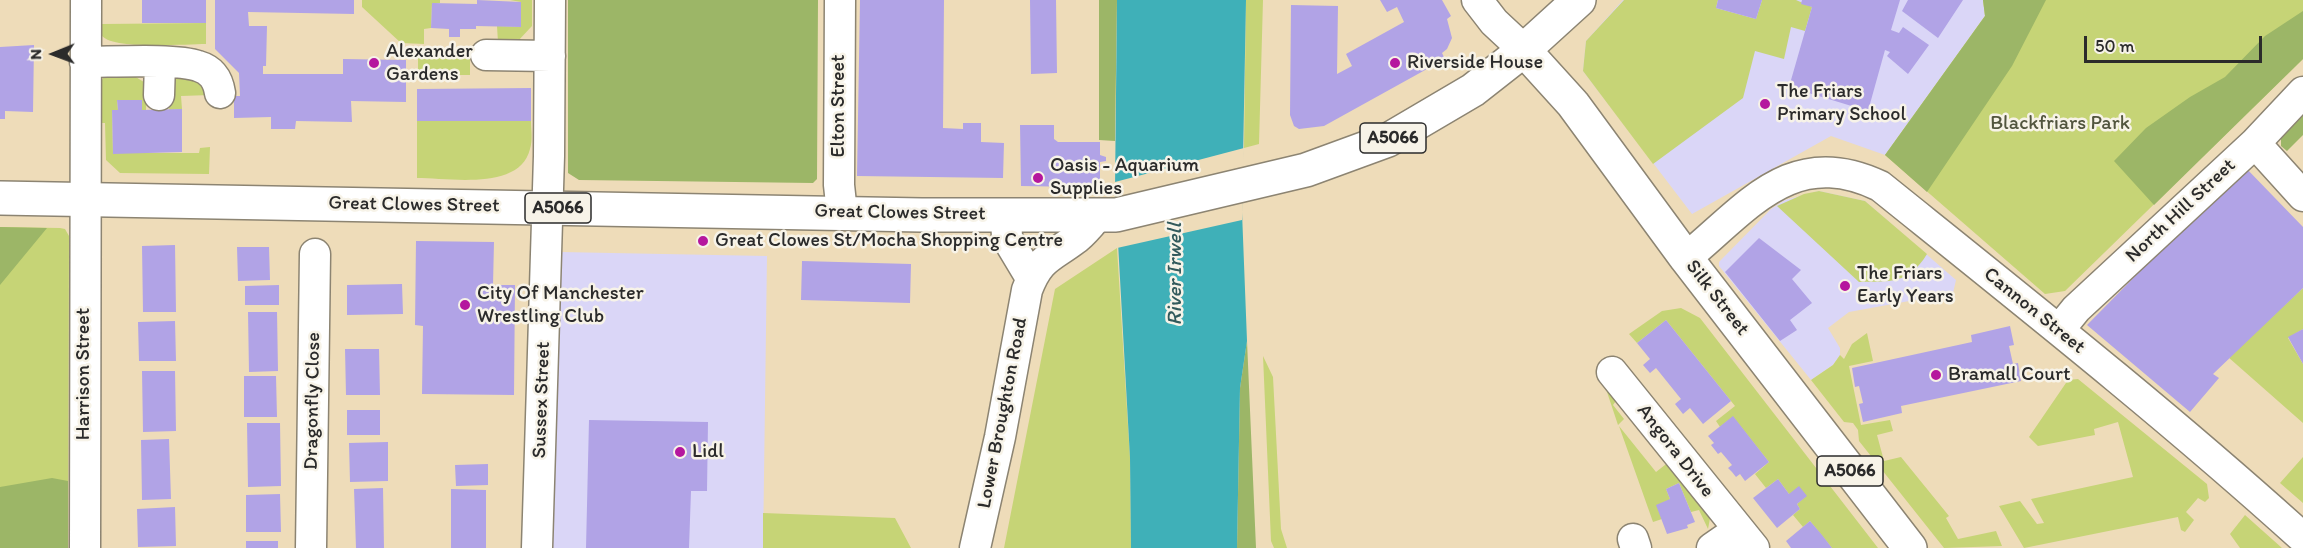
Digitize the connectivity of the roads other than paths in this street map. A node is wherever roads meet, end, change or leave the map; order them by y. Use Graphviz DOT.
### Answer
graph roads {
  1 [pos="86,0"];
  2 [pos="550,0"];
  3 [pos="840,0"];
  4 [pos="1477,0"];
  5 [pos="1579,0"];
  6 [pos="1524,50"];
  7 [pos="486,55"];
  8 [pos="550,56"];
  9 [pos="85,62"];
  10 [pos="160,63"];
  11 [pos="2303,92"];
  12 [pos="220,93"];
  13 [pos="159,95"];
  14 [pos="2255,143"];
  15 [pos="2303,196"];
  16 [pos="0,198"];
  17 [pos="84,200"];
  18 [pos="548,208"];
  19 [pos="842,213"];
  20 [pos="1006,215"];
  21 [pos="1107,216"];
  22 [pos="315,254"];
  23 [pos="1686,258"];
  24 [pos="1031,278"];
  25 [pos="2059,330"];
  26 [pos="1612,372"];
  27 [pos="2303,538"];
  28 [pos="1746,539"];
  29 [pos="85,548"];
  30 [pos="311,548"];
  31 [pos="537,548"];
  32 [pos="975,548"];
  33 [pos="1712,548"];
  34 [pos="1910,548"];
  1 -- 9 [label="street, Harrison Street"];
  2 -- 8 [label="street, Sussex Street"];
  3 -- 19 [label="street, Elton Street"];
  4 -- 6 [label="street"];
  5 -- 6 [label="main road"];
  6 -- 21 [label="main road, A5066"];
  6 -- 23 [label="main road, Silk Street / A5066"];
  7 -- 8 [label="street"];
  8 -- 18 [label="street, Sussex Street"];
  9 -- 10 [label="street"];
  9 -- 17 [label="street, Harrison Street"];
  10 -- 12 [label="street"];
  10 -- 13 [label="street"];
  11 -- 14 [label="street, North Hill Street"];
  14 -- 15 [label="street"];
  14 -- 25 [label="street, North Hill Street"];
  16 -- 17 [label="main road, Great Clowes Street / A5066"];
  17 -- 18 [label="main road, Great Clowes Street / A5066"];
  17 -- 29 [label="street, Harrison Street"];
  18 -- 19 [label="main road, Great Clowes Street / A5066"];
  18 -- 31 [label="street, Sussex Street"];
  19 -- 20 [label="main road, Great Clowes Street / A5066"];
  20 -- 21 [label="main road, Great Clowes Street / A5066"];
  20 -- 24 [label="street"];
  21 -- 24 [label="street, Lower Broughton Road"];
  22 -- 30 [label="street, Dragonfly Close"];
  23 -- 25 [label="street, Cannon Street"];
  23 -- 34 [label="main road, Silk Street / A5066"];
  24 -- 32 [label="street, Lower Broughton Road"];
  25 -- 27 [label="street, Cannon Street"];
  26 -- 28 [label="street, Angora Drive"];
  28 -- 33 [label="street, Angora Drive"];
}
